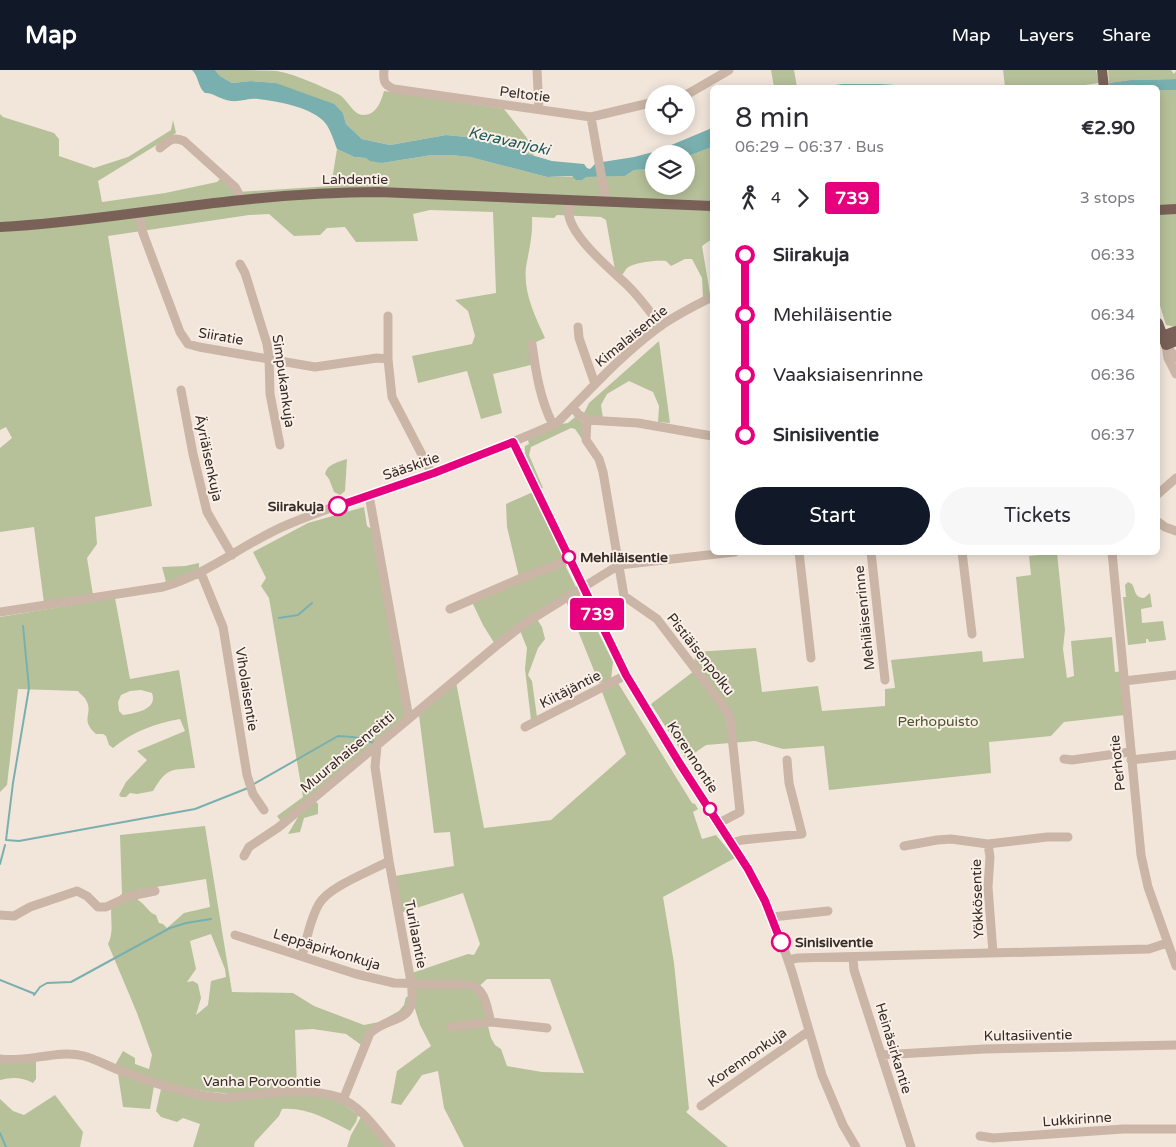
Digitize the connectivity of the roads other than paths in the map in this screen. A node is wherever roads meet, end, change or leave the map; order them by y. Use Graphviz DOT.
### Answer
graph roads {
  1 [pos="384,70"];
  2 [pos="537,70"];
  3 [pos="729,70"];
  4 [pos="1102,70"];
  5 [pos="1104,85"];
  6 [pos="695,90"];
  7 [pos="645,104"];
  8 [pos="539,109"];
  9 [pos="591,117"];
  10 [pos="160,148"];
  11 [pos="242,200"];
  12 [pos="569,200"];
  13 [pos="606,202"];
  14 [pos="710,206"];
  15 [pos="1176,209"];
  16 [pos="1160,210"];
  17 [pos="140,213"];
  18 [pos="1176,215"];
  19 [pos="1160,216"];
  20 [pos="0,227"];
  21 [pos="240,264"];
  22 [pos="710,298"];
  23 [pos="388,316"];
  24 [pos="661,326"];
  25 [pos="1160,326"];
  26 [pos="578,327"];
  27 [pos="1176,331"];
  28 [pos="1168,340"];
  29 [pos="532,344"];
  30 [pos="269,358"];
  31 [pos="1176,358"];
  32 [pos="388,359"];
  33 [pos="1176,374"];
  34 [pos="595,384"];
  35 [pos="181,390"];
  36 [pos="573,407"];
  37 [pos="587,420"];
  38 [pos="553,425"];
  39 [pos="710,436"];
  40 [pos="513,442"];
  41 [pos="280,445"];
  42 [pos="432,474"];
  43 [pos="1176,478"];
  44 [pos="1160,492"];
  45 [pos="369,495"];
  46 [pos="1160,523"];
  47 [pos="1176,531"];
  48 [pos="232,555"];
  49 [pos="710,555"];
  50 [pos="799,555"];
  51 [pos="871,555"];
  52 [pos="962,555"];
  53 [pos="1112,555"];
  54 [pos="570,560"];
  55 [pos="619,565"];
  56 [pos="201,572"];
  57 [pos="584,587"];
  58 [pos="450,609"];
  59 [pos="0,612"];
  60 [pos="972,634"];
  61 [pos="811,658"];
  62 [pos="626,675"];
  63 [pos="1176,676"];
  64 [pos="884,680"];
  65 [pos="1124,681"];
  66 [pos="409,718"];
  67 [pos="525,727"];
  68 [pos="377,746"];
  69 [pos="1176,755"];
  70 [pos="1130,756"];
  71 [pos="1064,759"];
  72 [pos="787,760"];
  73 [pos="264,810"];
  74 [pos="719,823"];
  75 [pos="1068,837"];
  76 [pos="732,843"];
  77 [pos="988,844"];
  78 [pos="904,846"];
  79 [pos="244,856"];
  80 [pos="389,861"];
  81 [pos="155,891"];
  82 [pos="828,911"];
  83 [pos="0,915"];
  84 [pos="772,917"];
  85 [pos="236,935"];
  86 [pos="1167,943"];
  87 [pos="994,953"];
  88 [pos="302,956"];
  89 [pos="853,958"];
  90 [pos="788,960"];
  91 [pos="1176,966"];
  92 [pos="411,982"];
  93 [pos="491,1022"];
  94 [pos="452,1028"];
  95 [pos="547,1028"];
  96 [pos="809,1031"];
  97 [pos="1176,1045"];
  98 [pos="881,1055"];
  99 [pos="0,1059"];
  100 [pos="343,1100"];
  101 [pos="701,1106"];
  102 [pos="1176,1129"];
  103 [pos="980,1136"];
  104 [pos="391,1147"];
  105 [pos="856,1147"];
  106 [pos="911,1147"];
  1 -- 8 [label="street, Peltotie"];
  2 -- 8 [label="street"];
  3 -- 6 [label="street"];
  4 -- 5 [label="main road"];
  7 -- 9 [label="street"];
  8 -- 9 [label="street, Peltotie"];
  9 -- 13 [label="street"];
  10 -- 11 [label="street"];
  11 -- 12 [label="main road, Lahdentie"];
  11 -- 17 [label="main road, Lahdentie"];
  12 -- 13 [label="main road, Lahdentie"];
  12 -- 24 [label="street"];
  13 -- 14 [label="main road, Lahdentie"];
  15 -- 16 [label="main road"];
  17 -- 20 [label="main road, Lahdentie"];
  17 -- 30 [label="street, Siiratie"];
  18 -- 19 [label="main road"];
  21 -- 30 [label="street, Simpukankuja"];
  22 -- 24 [label="street, Kimalaisentie"];
  23 -- 32 [label="street"];
  24 -- 34 [label="street, Kimalaisentie"];
  25 -- 28 [label="main road"];
  26 -- 34 [label="street"];
  27 -- 28 [label="main road"];
  28 -- 31 [label="street"];
  28 -- 33 [label="street"];
  29 -- 38 [label="street"];
  30 -- 32 [label="street, Siiratie"];
  30 -- 41 [label="street, Simpukankuja"];
  32 -- 42 [label="street"];
  34 -- 36 [label="street, Kimalaisentie"];
  35 -- 48 [label="street, Äyriäisenkuja"];
  36 -- 37 [label="street"];
  36 -- 38 [label="street, Sääskitie"];
  37 -- 39 [label="street"];
  37 -- 55 [label="street"];
  38 -- 40 [label="street, Sääskitie"];
  40 -- 42 [label="street, Sääskitie"];
  40 -- 54 [label="street, Korennontie"];
  42 -- 45 [label="street, Sääskitie"];
  43 -- 44 [label="street"];
  45 -- 48 [label="street, Sääskitie"];
  45 -- 66 [label="street, Muurahaisenreitti"];
  46 -- 47 [label="street"];
  48 -- 56 [label="street, Sääskitie"];
  49 -- 55 [label="street"];
  50 -- 61 [label="street"];
  51 -- 64 [label="street, Mehiläisenrinne"];
  52 -- 60 [label="street"];
  53 -- 65 [label="street, Perhotie"];
  54 -- 57 [label="street, Korennontie"];
  54 -- 58 [label="street"];
  55 -- 57 [label="street"];
  55 -- 74 [label="street, Pistiäisenpolku"];
  56 -- 59 [label="street, Sääskitie"];
  56 -- 73 [label="street, Viholaisentie"];
  57 -- 62 [label="street, Korennontie"];
  57 -- 66 [label="street"];
  62 -- 67 [label="street, Kiitäjäntie"];
  62 -- 74 [label="street, Korennontie"];
  63 -- 65 [label="street"];
  65 -- 70 [label="street, Perhotie"];
  66 -- 68 [label="street, Muurahaisenreitti"];
  68 -- 79 [label="street, Muurahaisenreitti"];
  68 -- 80 [label="street, Turilaantie"];
  69 -- 70 [label="street"];
  70 -- 71 [label="street"];
  70 -- 86 [label="street, Perhotie"];
  72 -- 76 [label="street"];
  74 -- 76 [label="street, Korennontie"];
  75 -- 77 [label="street"];
  76 -- 84 [label="street, Korennontie"];
  77 -- 78 [label="street"];
  77 -- 87 [label="street, Yökkösentie"];
  80 -- 88 [label="street"];
  80 -- 92 [label="street, Turilaantie"];
  81 -- 83 [label="street"];
  82 -- 84 [label="street"];
  84 -- 90 [label="street, Korennontie"];
  85 -- 88 [label="street, Leppäpirkonkuja"];
  86 -- 87 [label="street"];
  86 -- 91 [label="street, Perhotie"];
  87 -- 89 [label="street"];
  88 -- 92 [label="street, Leppäpirkonkuja"];
  89 -- 90 [label="street"];
  89 -- 98 [label="street, Heinäsirkantie"];
  90 -- 96 [label="street, Korennontie"];
  92 -- 93 [label="street, Leppäpirkonkuja"];
  92 -- 100 [label="street, Turilaantie"];
  93 -- 94 [label="street"];
  93 -- 95 [label="street"];
  96 -- 101 [label="street, Korennonkuja"];
  96 -- 105 [label="street, Korennontie"];
  97 -- 98 [label="street, Kultasiiventie"];
  98 -- 106 [label="street, Heinäsirkantie"];
  99 -- 100 [label="street, Vanha Porvoontie"];
  100 -- 104 [label="street, Vanha Porvoontie"];
  102 -- 103 [label="street, Lukkirinne"];
}
